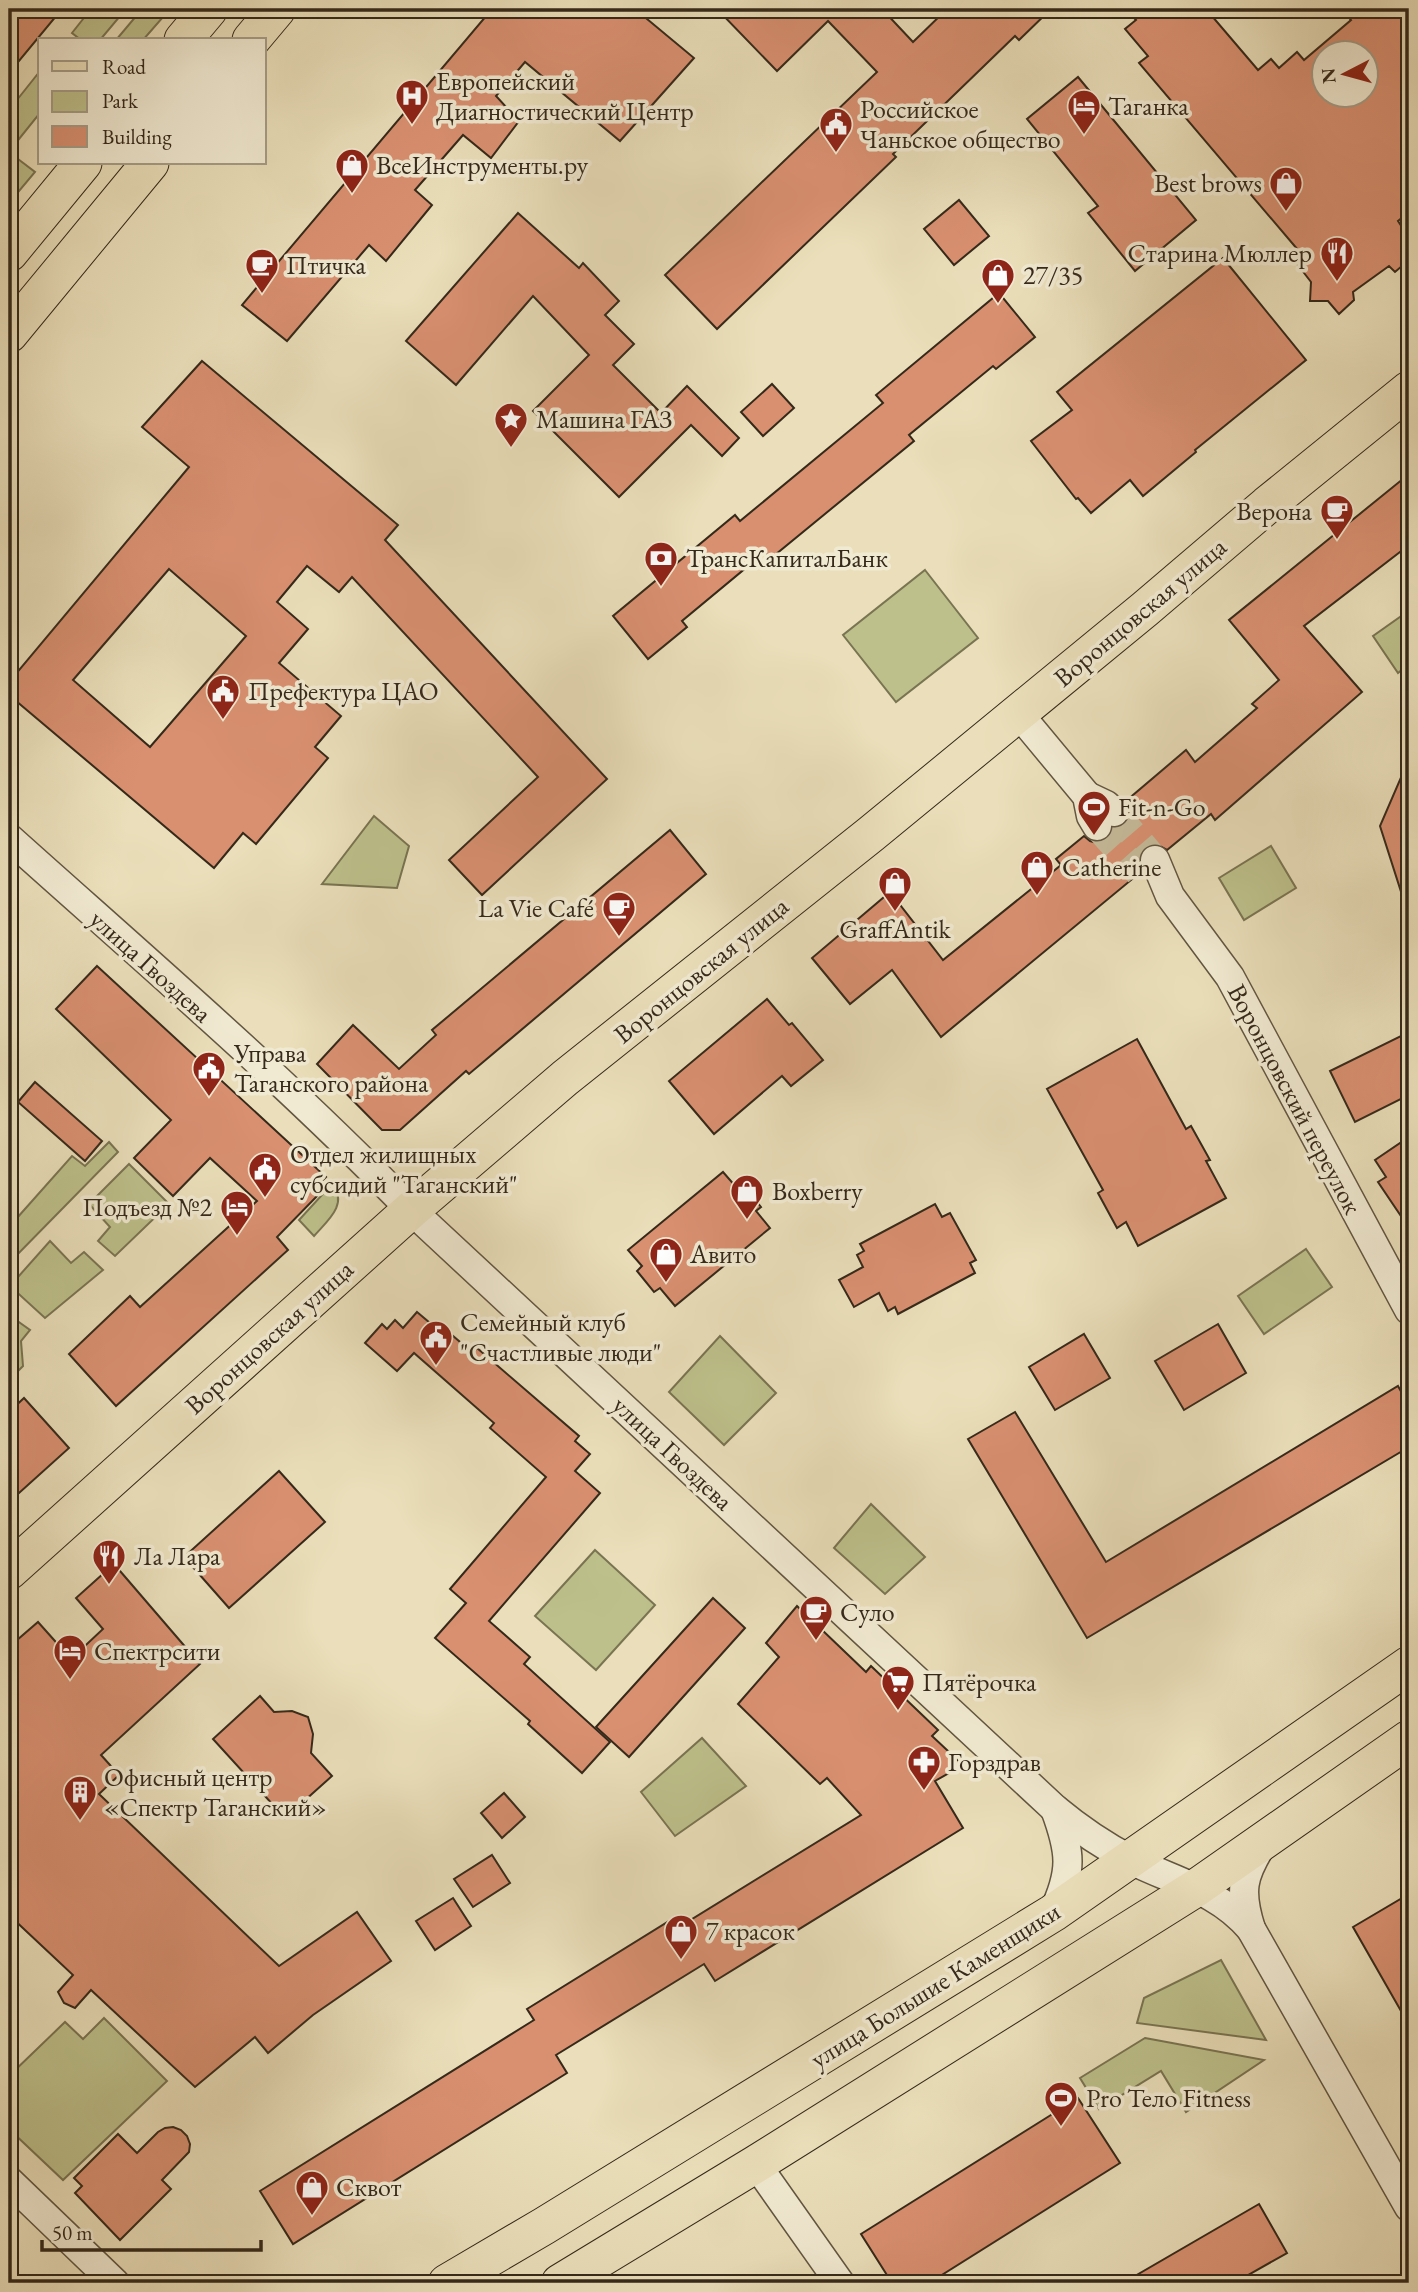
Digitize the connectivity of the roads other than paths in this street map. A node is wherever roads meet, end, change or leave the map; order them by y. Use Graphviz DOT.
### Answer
graph roads {
  1 [pos="209,9"];
  2 [pos="277,9"];
  3 [pos="185,38"];
  4 [pos="253,38"];
  5 [pos="82,164"];
  6 [pos="149,164"];
  7 [pos="9,253"];
  8 [pos="9,334"];
  9 [pos="1409,390"];
  10 [pos="1018,713"];
  11 [pos="1106,819"];
  12 [pos="9,838"];
  13 [pos="1147,867"];
  14 [pos="411,1210"];
  15 [pos="1409,1310"];
  16 [pos="9,1571"];
  17 [pos="1409,1665"];
  18 [pos="1409,1739"];
  19 [pos="1055,1809"];
  20 [pos="1265,1840"];
  21 [pos="1131,1860"];
  22 [pos="1181,1882"];
  23 [pos="1053,1913"];
  24 [pos="1251,1929"];
  25 [pos="756,2164"];
  26 [pos="9,2181"];
  27 [pos="1409,2207"];
  28 [pos="115,2283"];
  29 [pos="447,2283"];
  30 [pos="561,2283"];
  31 [pos="840,2283"];
  1 -- 3 [label="main road"];
  2 -- 4 [label="main road"];
  5 -- 7 [label="main road"];
  6 -- 8 [label="main road"];
  9 -- 10 [label="main road, Воронцовская улица"];
  10 -- 11 [label="street"];
  10 -- 14 [label="main road, Воронцовская улица"];
  12 -- 14 [label="street, улица Гвоздева"];
  13 -- 15 [label="street, Воронцовский переулок"];
  14 -- 16 [label="main road, Воронцовская улица"];
  14 -- 19 [label="street, улица Гвоздева"];
  17 -- 21 [label="main road, улица Большие Каменщики"];
  18 -- 20 [label="main road"];
  19 -- 21 [label="street, улица Гвоздева"];
  19 -- 23 [label="street"];
  20 -- 22 [label="main road"];
  20 -- 24 [label="street"];
  21 -- 22 [label="street, улица Гвоздева"];
  21 -- 23 [label="main road, улица Большие Каменщики"];
  22 -- 24 [label="street, улица Гвоздева"];
  22 -- 25 [label="main road"];
  23 -- 29 [label="main road, улица Большие Каменщики"];
  24 -- 27 [label="street"];
  25 -- 30 [label="main road"];
  25 -- 31 [label="street"];
  26 -- 28 [label="street"];
}
